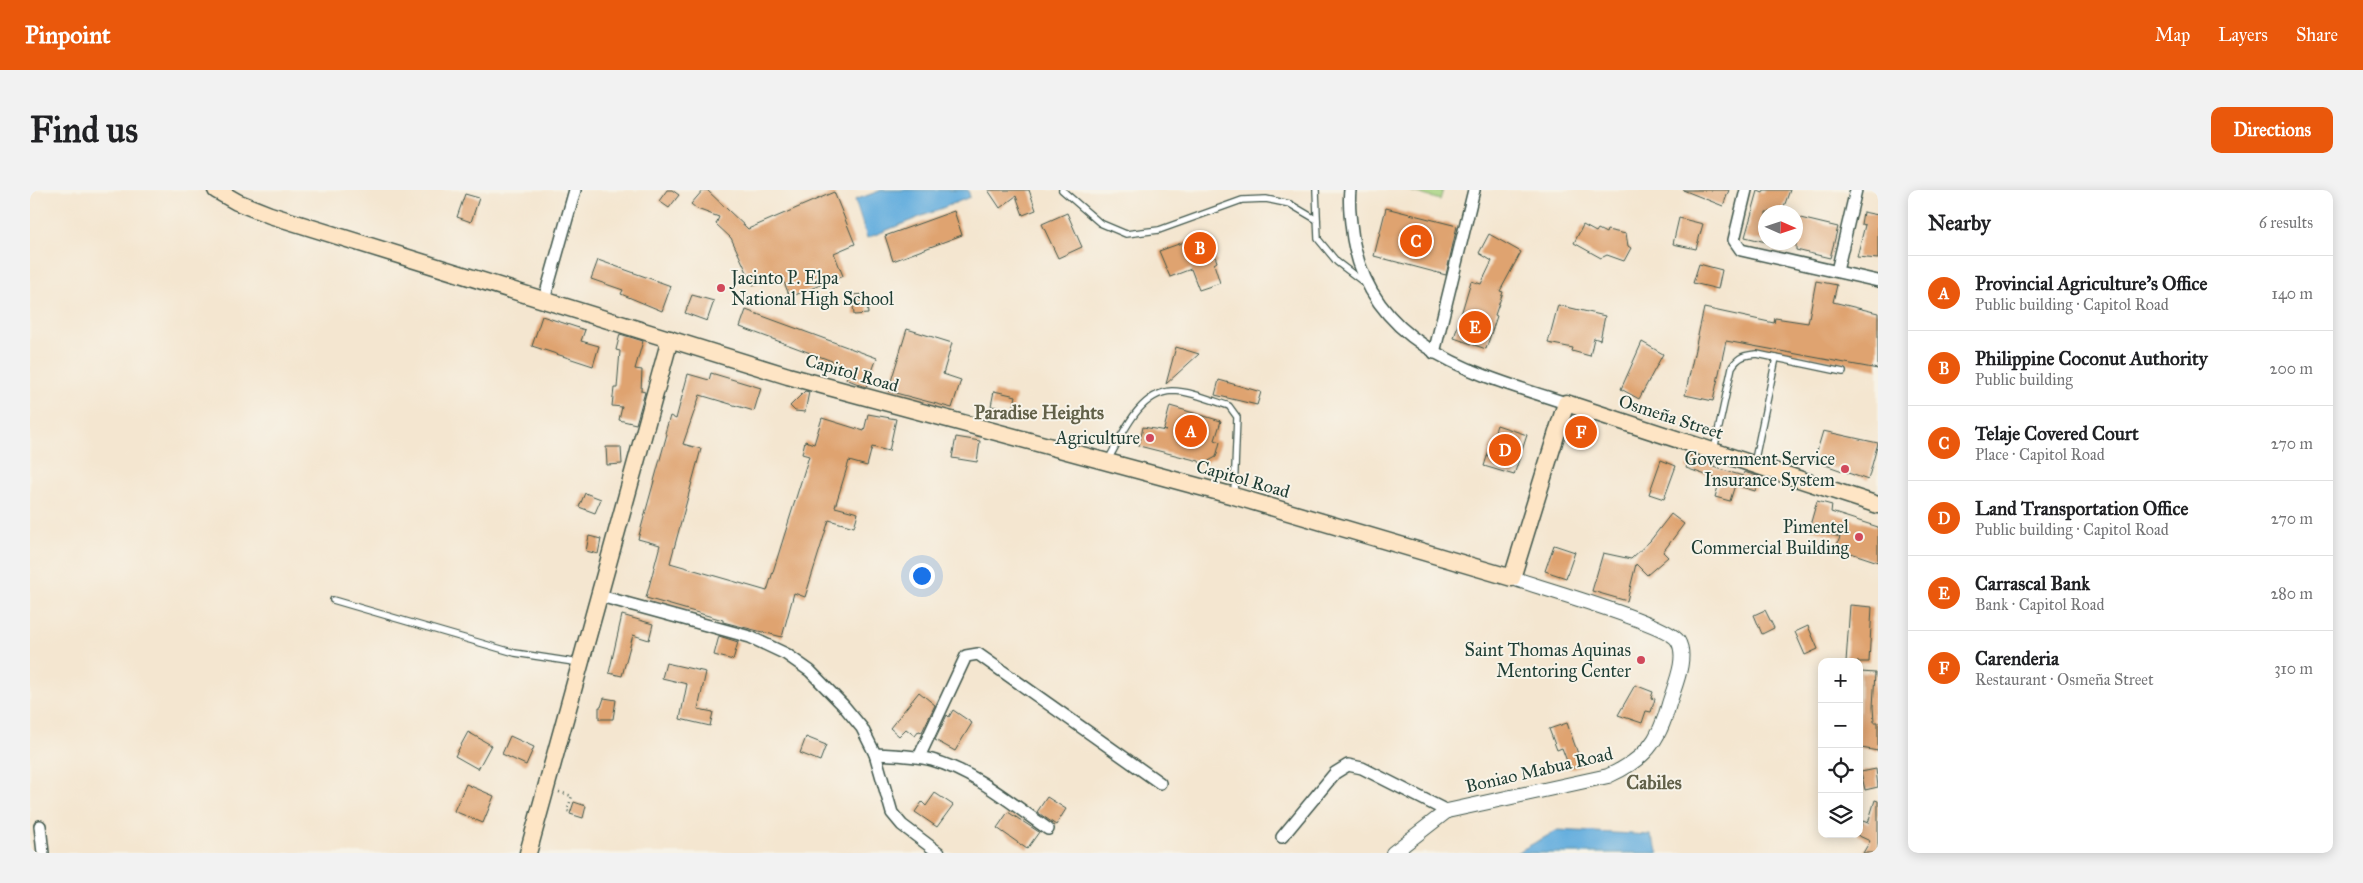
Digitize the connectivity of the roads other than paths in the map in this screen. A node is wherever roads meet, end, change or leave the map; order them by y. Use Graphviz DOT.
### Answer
graph roads {
  1 [pos="216,190"];
  2 [pos="575,190"];
  3 [pos="1062,190"];
  4 [pos="1316,190"];
  5 [pos="1350,190"];
  6 [pos="1474,190"];
  7 [pos="1746,190"];
  8 [pos="1856,190"];
  9 [pos="1317,220"];
  10 [pos="1837,271"];
  11 [pos="1878,281"];
  12 [pos="1367,284"];
  13 [pos="544,300"];
  14 [pos="670,339"];
  15 [pos="1434,353"];
  16 [pos="1776,358"];
  17 [pos="1843,372"];
  18 [pos="1566,403"];
  19 [pos="1713,452"];
  20 [pos="1108,461"];
  21 [pos="1754,465"];
  22 [pos="1234,496"];
  23 [pos="1878,505"];
  24 [pos="1512,578"];
  25 [pos="600,596"];
  26 [pos="333,600"];
  27 [pos="582,664"];
  28 [pos="875,754"];
  29 [pos="919,757"];
  30 [pos="1160,783"];
  31 [pos="1447,811"];
  32 [pos="40,826"];
  33 [pos="1048,829"];
  34 [pos="1282,837"];
  35 [pos="43,853"];
  36 [pos="528,853"];
  37 [pos="939,853"];
  38 [pos="1393,853"];
  1 -- 13 [label="main road, Capitol Road"];
  2 -- 13 [label="street"];
  3 -- 9 [label="lane"];
  4 -- 9 [label="lane"];
  5 -- 12 [label="street"];
  6 -- 15 [label="street"];
  7 -- 10 [label="street"];
  8 -- 10 [label="street"];
  9 -- 12 [label="lane"];
  10 -- 11 [label="street"];
  12 -- 15 [label="street"];
  13 -- 14 [label="main road, Capitol Road"];
  14 -- 20 [label="main road, Capitol Road"];
  14 -- 25 [label="main road"];
  15 -- 18 [label="street"];
  16 -- 17 [label="lane"];
  16 -- 19 [label="lane"];
  16 -- 21 [label="lane"];
  18 -- 19 [label="main road, Osmeña Street"];
  18 -- 24 [label="main road"];
  19 -- 21 [label="main road, Osmeña Street"];
  20 -- 22 [label="main road, Capitol Road"];
  20 -- 22 [label="lane"];
  21 -- 23 [label="main road, Osmeña Street"];
  22 -- 24 [label="main road, Capitol Road"];
  24 -- 31 [label="street, Boniao Mabua Road"];
  25 -- 27 [label="main road"];
  25 -- 28 [label="street"];
  26 -- 27 [label="lane"];
  27 -- 36 [label="main road"];
  28 -- 29 [label="street"];
  28 -- 37 [label="street"];
  29 -- 30 [label="street"];
  29 -- 33 [label="street"];
  31 -- 34 [label="street"];
  31 -- 38 [label="street, Boniao Mabua Road"];
  32 -- 35 [label="street"];
}
